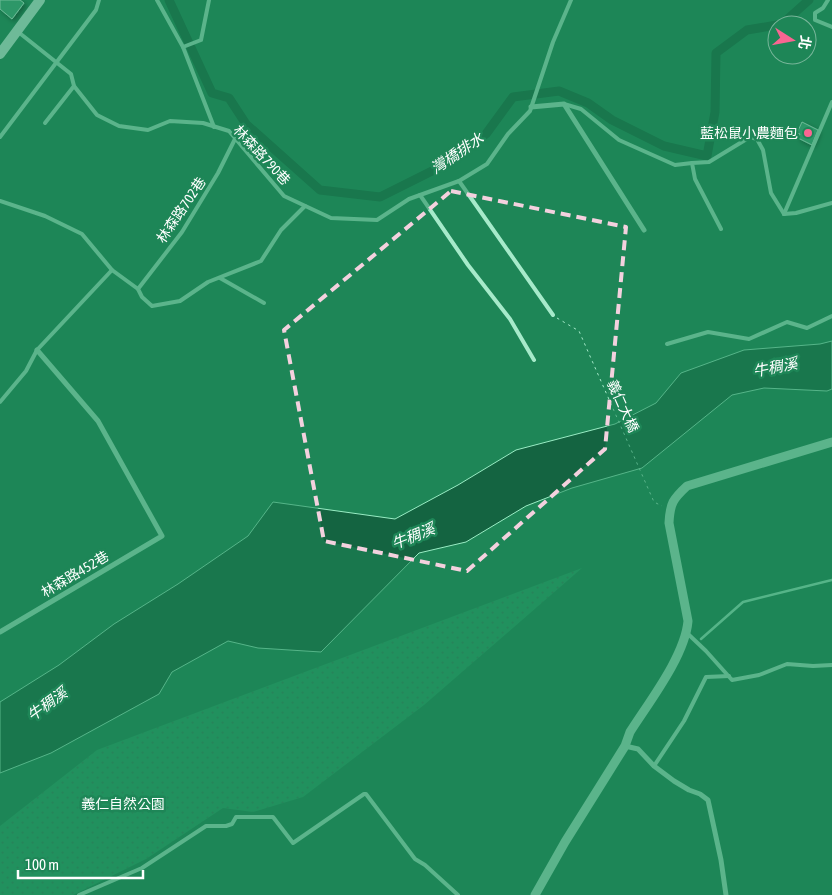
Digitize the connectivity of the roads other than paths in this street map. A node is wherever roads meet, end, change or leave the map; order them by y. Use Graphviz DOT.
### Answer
graph roads {
  1 [pos="40,0"];
  2 [pos="99,0"];
  3 [pos="157,0"];
  4 [pos="209,0"];
  5 [pos="571,0"];
  6 [pos="828,0"];
  7 [pos="832,27"];
  8 [pos="17,31"];
  9 [pos="183,47"];
  10 [pos="0,54"];
  11 [pos="57,63"];
  12 [pos="74,86"];
  13 [pos="832,102"];
  14 [pos="564,104"];
  15 [pos="531,108"];
  16 [pos="45,122"];
  17 [pos="214,127"];
  18 [pos="0,137"];
  19 [pos="235,139"];
  20 [pos="692,163"];
  21 [pos="458,181"];
  22 [pos="420,195"];
  23 [pos="0,202"];
  24 [pos="832,203"];
  25 [pos="305,206"];
  26 [pos="784,214"];
  27 [pos="721,229"];
  28 [pos="644,230"];
  29 [pos="112,270"];
  30 [pos="220,278"];
  31 [pos="138,289"];
  32 [pos="264,303"];
  33 [pos="553,316"];
  34 [pos="832,316"];
  35 [pos="667,344"];
  36 [pos="37,350"];
  37 [pos="534,360"];
  38 [pos="0,402"];
  39 [pos="832,442"];
  40 [pos="0,632"];
  41 [pos="687,634"];
  42 [pos="832,665"];
  43 [pos="729,676"];
  44 [pos="626,746"];
  45 [pos="654,766"];
  46 [pos="79,895"];
  47 [pos="458,895"];
  48 [pos="536,895"];
  49 [pos="726,895"];
  1 -- 8 [label="main road"];
  2 -- 11 [label="lane"];
  3 -- 9 [label="lane, 林森路790巷"];
  4 -- 9 [label="lane"];
  5 -- 15 [label="lane"];
  6 -- 7 [label="lane"];
  8 -- 10 [label="main road"];
  8 -- 11 [label="lane, 林森路790巷"];
  9 -- 17 [label="lane, 林森路790巷"];
  11 -- 12 [label="lane, 林森路790巷"];
  11 -- 18 [label="lane"];
  12 -- 16 [label="lane"];
  12 -- 17 [label="lane, 林森路790巷"];
  13 -- 26 [label="lane"];
  14 -- 15 [label="street"];
  14 -- 20 [label="lane"];
  14 -- 28 [label="street"];
  15 -- 21 [label="lane, 林森路790巷"];
  17 -- 19 [label="lane, 林森路790巷"];
  19 -- 25 [label="lane, 林森路790巷"];
  19 -- 31 [label="lane, 林森路702巷"];
  20 -- 26 [label="lane"];
  20 -- 27 [label="lane"];
  21 -- 22 [label="lane, 林森路790巷"];
  21 -- 33 [label="lane"];
  22 -- 25 [label="lane, 林森路790巷"];
  22 -- 37 [label="lane"];
  23 -- 29 [label="lane"];
  24 -- 26 [label="lane"];
  25 -- 30 [label="lane"];
  29 -- 31 [label="lane"];
  29 -- 36 [label="lane"];
  30 -- 31 [label="lane"];
  30 -- 32 [label="lane"];
  34 -- 35 [label="lane"];
  36 -- 38 [label="lane"];
  36 -- 40 [label="street, 林森路452巷"];
  39 -- 41 [label="street"];
  41 -- 43 [label="lane"];
  41 -- 44 [label="street"];
  42 -- 43 [label="lane"];
  43 -- 45 [label="lane"];
  44 -- 45 [label="street"];
  44 -- 48 [label="street"];
  45 -- 49 [label="street"];
  46 -- 47 [label="lane"];
}
